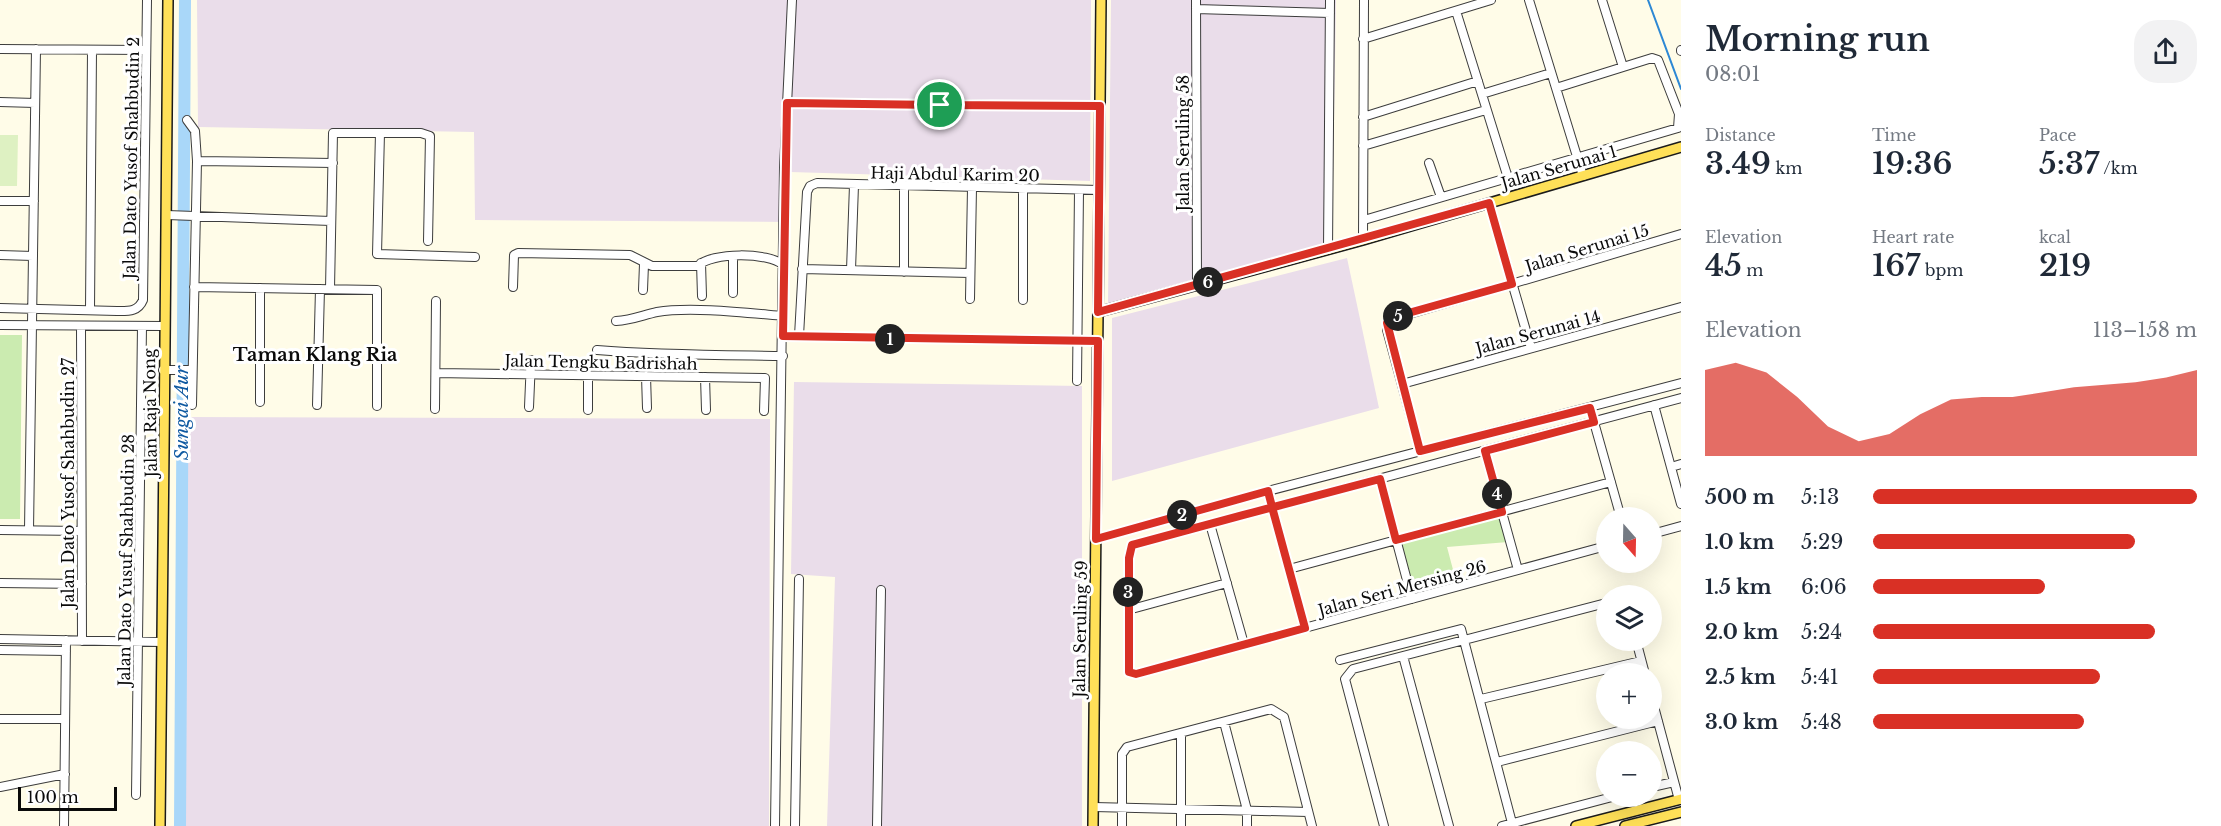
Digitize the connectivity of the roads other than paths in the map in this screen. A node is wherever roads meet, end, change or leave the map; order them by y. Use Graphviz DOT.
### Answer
graph roads {
  1 [pos="147,0"];
  2 [pos="168,0"];
  3 [pos="792,0"];
  4 [pos="1101,0"];
  5 [pos="1196,0"];
  6 [pos="1330,0"];
  7 [pos="1364,0"];
  8 [pos="1491,0"];
  9 [pos="1529,0"];
  10 [pos="1602,0"];
  11 [pos="1475,3"];
  12 [pos="1196,9"];
  13 [pos="1456,11"];
  14 [pos="1330,13"];
  15 [pos="1363,39"];
  16 [pos="0,49"];
  17 [pos="36,49"];
  18 [pos="92,50"];
  19 [pos="145,50"];
  20 [pos="1623,67"];
  21 [pos="1551,73"];
  22 [pos="1478,81"];
  23 [pos="1556,88"];
  24 [pos="1482,94"];
  25 [pos="0,102"];
  26 [pos="35,102"];
  27 [pos="787,103"];
  28 [pos="1100,106"];
  29 [pos="1486,110"];
  30 [pos="1363,117"];
  31 [pos="187,120"];
  32 [pos="380,133"];
  33 [pos="1363,146"];
  34 [pos="1681,147"];
  35 [pos="1578,158"];
  36 [pos="197,161"];
  37 [pos="333,163"];
  38 [pos="1429,163"];
  39 [pos="1583,176"];
  40 [pos="1508,178"];
  41 [pos="854,185"];
  42 [pos="904,186"];
  43 [pos="972,188"];
  44 [pos="1023,189"];
  45 [pos="1079,190"];
  46 [pos="1100,190"];
  47 [pos="1441,197"];
  48 [pos="0,201"];
  49 [pos="34,201"];
  50 [pos="1489,203"];
  51 [pos="167,215"];
  52 [pos="196,216"];
  53 [pos="1364,220"];
  54 [pos="331,221"];
  55 [pos="1681,234"];
  56 [pos="1363,240"];
  57 [pos="428,241"];
  58 [pos="1328,250"];
  59 [pos="0,255"];
  60 [pos="33,256"];
  61 [pos="733,256"];
  62 [pos="475,257"];
  63 [pos="701,262"];
  64 [pos="644,264"];
  65 [pos="783,265"];
  66 [pos="802,269"];
  67 [pos="851,270"];
  68 [pos="904,272"];
  69 [pos="970,273"];
  70 [pos="1512,284"];
  71 [pos="1197,285"];
  72 [pos="194,287"];
  73 [pos="513,287"];
  74 [pos="260,288"];
  75 [pos="320,289"];
  76 [pos="330,289"];
  77 [pos="643,290"];
  78 [pos="733,293"];
  79 [pos="702,296"];
  80 [pos="970,299"];
  81 [pos="1023,300"];
  82 [pos="436,301"];
  83 [pos="1681,307"];
  84 [pos="0,308"];
  85 [pos="33,309"];
  86 [pos="90,310"];
  87 [pos="1098,312"];
  88 [pos="783,316"];
  89 [pos="616,321"];
  90 [pos="0,325"];
  91 [pos="31,325"];
  92 [pos="81,326"];
  93 [pos="142,326"];
  94 [pos="164,326"];
  95 [pos="783,336"];
  96 [pos="799,336"];
  97 [pos="1077,341"];
  98 [pos="1098,341"];
  99 [pos="1531,348"];
  100 [pos="597,350"];
  101 [pos="783,356"];
  102 [pos="531,360"];
  103 [pos="163,370"];
  104 [pos="186,370"];
  105 [pos="436,373"];
  106 [pos="530,374"];
  107 [pos="588,375"];
  108 [pos="646,376"];
  109 [pos="705,377"];
  110 [pos="1077,381"];
  111 [pos="1681,383"];
  112 [pos="1402,384"];
  113 [pos="1681,398"];
  114 [pos="260,402"];
  115 [pos="192,405"];
  116 [pos="317,405"];
  117 [pos="1654,405"];
  118 [pos="377,406"];
  119 [pos="529,407"];
  120 [pos="647,408"];
  121 [pos="435,409"];
  122 [pos="588,410"];
  123 [pos="706,410"];
  124 [pos="764,411"];
  125 [pos="1592,414"];
  126 [pos="1420,451"];
  127 [pos="1485,451"];
  128 [pos="1681,464"];
  129 [pos="1671,467"];
  130 [pos="1380,479"];
  131 [pos="1611,482"];
  132 [pos="1270,500"];
  133 [pos="1681,504"];
  134 [pos="1618,507"];
  135 [pos="1502,512"];
  136 [pos="1210,524"];
  137 [pos="1681,526"];
  138 [pos="0,530"];
  139 [pos="29,530"];
  140 [pos="81,531"];
  141 [pos="1662,531"];
  142 [pos="1096,539"];
  143 [pos="1396,540"];
  144 [pos="1596,549"];
  145 [pos="1289,569"];
  146 [pos="1518,570"];
  147 [pos="800,579"];
  148 [pos="0,583"];
  149 [pos="1227,583"];
  150 [pos="81,584"];
  151 [pos="881,590"];
  152 [pos="1412,599"];
  153 [pos="1596,606"];
  154 [pos="1128,610"];
  155 [pos="1305,628"];
  156 [pos="0,639"];
  157 [pos="1465,639"];
  158 [pos="66,640"];
  159 [pos="82,641"];
  160 [pos="139,642"];
  161 [pos="162,642"];
  162 [pos="1244,645"];
  163 [pos="0,650"];
  164 [pos="66,651"];
  165 [pos="1639,651"];
  166 [pos="1403,656"];
  167 [pos="1340,660"];
  168 [pos="1641,661"];
  169 [pos="1480,699"];
  170 [pos="0,719"];
  171 [pos="65,719"];
  172 [pos="1224,722"];
  173 [pos="1627,729"];
  174 [pos="1660,729"];
  175 [pos="1181,733"];
  176 [pos="1497,762"];
  177 [pos="65,774"];
  178 [pos="1674,782"];
  179 [pos="1662,785"];
  180 [pos="0,787"];
  181 [pos="136,795"];
  182 [pos="1680,800"];
  183 [pos="1596,801"];
  184 [pos="1094,807"];
  185 [pos="1122,807"];
  186 [pos="1181,809"];
  187 [pos="1247,810"];
  188 [pos="1308,812"];
  189 [pos="1681,812"];
  190 [pos="1610,818"];
  191 [pos="1512,823"];
  192 [pos="1629,825"];
  193 [pos="64,826"];
  194 [pos="160,826"];
  195 [pos="775,826"];
  196 [pos="795,826"];
  197 [pos="877,826"];
  198 [pos="1093,826"];
  199 [pos="1122,826"];
  200 [pos="1181,826"];
  201 [pos="1247,826"];
  202 [pos="1312,826"];
  203 [pos="1384,826"];
  204 [pos="1449,826"];
  205 [pos="1502,826"];
  206 [pos="1576,826"];
  1 -- 19 [label="street, Jalan Dato Yusof Shahbudin 2"];
  2 -- 51 [label="main road, Jalan Raja Nong"];
  3 -- 27 [label="street"];
  4 -- 28 [label="main road, Jalan Seruling 59"];
  5 -- 12 [label="street, Jalan Seruling 58"];
  6 -- 14 [label="street"];
  7 -- 15 [label="street"];
  8 -- 11 [label="street"];
  9 -- 21 [label="street"];
  10 -- 20 [label="street"];
  11 -- 13 [label="street"];
  12 -- 14 [label="street"];
  12 -- 71 [label="street, Jalan Seruling 58"];
  13 -- 15 [label="street"];
  13 -- 22 [label="street"];
  14 -- 58 [label="street"];
  15 -- 30 [label="street"];
  16 -- 17 [label="street"];
  17 -- 18 [label="street"];
  17 -- 26 [label="street"];
  18 -- 19 [label="street"];
  18 -- 86 [label="street"];
  19 -- 86 [label="street, Jalan Dato Yusof Shahbudin 2"];
  20 -- 23 [label="street"];
  20 -- 35 [label="street"];
  21 -- 23 [label="street"];
  21 -- 24 [label="street"];
  22 -- 24 [label="street"];
  22 -- 30 [label="street"];
  23 -- 35 [label="street"];
  24 -- 29 [label="street"];
  25 -- 26 [label="street"];
  26 -- 49 [label="street"];
  27 -- 28 [label="street"];
  27 -- 65 [label="street"];
  28 -- 46 [label="main road, Jalan Seruling 59"];
  29 -- 33 [label="street"];
  29 -- 40 [label="street"];
  30 -- 33 [label="street"];
  31 -- 36 [label="street"];
  32 -- 37 [label="street"];
  32 -- 57 [label="street"];
  32 -- 62 [label="street"];
  33 -- 53 [label="street"];
  34 -- 39 [label="main road, Jalan Serunai 1"];
  35 -- 39 [label="street"];
  35 -- 40 [label="street"];
  36 -- 37 [label="street"];
  36 -- 52 [label="street"];
  37 -- 54 [label="street"];
  38 -- 47 [label="street"];
  39 -- 50 [label="main road, Jalan Serunai 1"];
  40 -- 47 [label="street"];
  41 -- 42 [label="street, Haji Abdul Karim 20"];
  41 -- 66 [label="street, Haji Abdul Karim 20"];
  41 -- 67 [label="street"];
  42 -- 43 [label="street, Haji Abdul Karim 20"];
  42 -- 68 [label="street"];
  43 -- 44 [label="street, Haji Abdul Karim 20"];
  43 -- 69 [label="street"];
  44 -- 45 [label="street, Haji Abdul Karim 20"];
  44 -- 81 [label="street"];
  45 -- 46 [label="street, Haji Abdul Karim 20"];
  45 -- 97 [label="street"];
  46 -- 87 [label="main road, Jalan Seruling 59"];
  47 -- 53 [label="street"];
  48 -- 49 [label="street"];
  49 -- 60 [label="street"];
  50 -- 56 [label="main road, Jalan Serunai 1"];
  50 -- 70 [label="street"];
  51 -- 52 [label="street"];
  51 -- 94 [label="main road, Jalan Raja Nong"];
  52 -- 54 [label="street"];
  52 -- 72 [label="street"];
  53 -- 56 [label="street"];
  54 -- 76 [label="street"];
  55 -- 70 [label="street, Jalan Serunai 15"];
  56 -- 58 [label="main road, Jalan Serunai 1"];
  58 -- 71 [label="main road, Jalan Serunai 1"];
  59 -- 60 [label="street"];
  60 -- 85 [label="street"];
  61 -- 63 [label="street"];
  61 -- 65 [label="street"];
  61 -- 78 [label="street"];
  63 -- 64 [label="street"];
  63 -- 79 [label="street"];
  64 -- 73 [label="street"];
  64 -- 77 [label="street"];
  65 -- 88 [label="street"];
  66 -- 67 [label="street"];
  66 -- 96 [label="street"];
  67 -- 68 [label="street"];
  68 -- 69 [label="street"];
  69 -- 80 [label="street"];
  70 -- 99 [label="street"];
  70 -- 112 [label="street, Jalan Serunai 15"];
  71 -- 87 [label="main road, Jalan Serunai 1"];
  72 -- 74 [label="street"];
  72 -- 104 [label="street"];
  74 -- 75 [label="street"];
  74 -- 114 [label="street"];
  75 -- 76 [label="street"];
  75 -- 116 [label="street"];
  76 -- 118 [label="street"];
  82 -- 105 [label="street"];
  83 -- 99 [label="street, Jalan Serunai 14"];
  84 -- 85 [label="street"];
  85 -- 86 [label="street"];
  85 -- 91 [label="street"];
  87 -- 98 [label="main road, Jalan Seruling 59"];
  88 -- 89 [label="street"];
  88 -- 95 [label="street"];
  90 -- 91 [label="street"];
  91 -- 92 [label="street"];
  91 -- 139 [label="street"];
  92 -- 93 [label="street"];
  92 -- 140 [label="street, Jalan Dato Yusof Shahbudin 27"];
  93 -- 94 [label="street"];
  93 -- 160 [label="street, Jalan Dato Yusuf Shahbudin 28"];
  94 -- 103 [label="main road, Jalan Raja Nong"];
  95 -- 96 [label="street"];
  95 -- 101 [label="street"];
  96 -- 97 [label="street"];
  97 -- 98 [label="street"];
  97 -- 110 [label="street"];
  98 -- 142 [label="main road, Jalan Seruling 59"];
  99 -- 112 [label="street, Jalan Serunai 14"];
  100 -- 101 [label="street"];
  101 -- 195 [label="street"];
  102 -- 106 [label="street"];
  103 -- 104 [label="street"];
  103 -- 161 [label="main road, Jalan Raja Nong"];
  104 -- 115 [label="street"];
  105 -- 106 [label="street, Jalan Tengku Badrishah"];
  105 -- 121 [label="street"];
  106 -- 107 [label="street, Jalan Tengku Badrishah"];
  106 -- 119 [label="street"];
  107 -- 108 [label="street, Jalan Tengku Badrishah"];
  107 -- 122 [label="street"];
  108 -- 109 [label="street, Jalan Tengku Badrishah"];
  108 -- 120 [label="street"];
  109 -- 123 [label="street"];
  109 -- 124 [label="street, Jalan Tengku Badrishah"];
  111 -- 125 [label="street"];
  112 -- 126 [label="street, Jalan Serunai 15"];
  113 -- 117 [label="street"];
  117 -- 125 [label="street"];
  117 -- 129 [label="street"];
  125 -- 126 [label="street"];
  125 -- 127 [label="street"];
  125 -- 131 [label="street"];
  126 -- 132 [label="street"];
  127 -- 130 [label="street"];
  127 -- 135 [label="street"];
  128 -- 129 [label="street"];
  129 -- 133 [label="street"];
  130 -- 132 [label="street"];
  130 -- 143 [label="street"];
  131 -- 134 [label="street"];
  131 -- 135 [label="street"];
  132 -- 136 [label="street"];
  132 -- 142 [label="street"];
  132 -- 145 [label="street"];
  135 -- 143 [label="street"];
  135 -- 146 [label="street"];
  136 -- 149 [label="street"];
  136 -- 154 [label="street"];
  137 -- 141 [label="street"];
  138 -- 139 [label="street"];
  139 -- 140 [label="street"];
  140 -- 150 [label="street, Jalan Dato Yusof Shahbudin 27"];
  142 -- 184 [label="main road, Jalan Seruling 59"];
  143 -- 145 [label="street"];
  143 -- 152 [label="street"];
  144 -- 146 [label="street, Jalan Seri Mersing 26"];
  145 -- 155 [label="street"];
  146 -- 152 [label="street, Jalan Seri Mersing 26"];
  147 -- 196 [label="street"];
  148 -- 150 [label="street"];
  149 -- 154 [label="street"];
  149 -- 162 [label="street"];
  150 -- 159 [label="street, Jalan Dato Yusof Shahbudin 27"];
  151 -- 197 [label="street"];
  152 -- 155 [label="street, Jalan Seri Mersing 26"];
  153 -- 157 [label="street"];
  154 -- 162 [label="street, Jalan Seri Mersing 26"];
  155 -- 162 [label="street, Jalan Seri Mersing 26"];
  156 -- 158 [label="street"];
  157 -- 166 [label="street"];
  157 -- 167 [label="street"];
  157 -- 169 [label="street"];
  158 -- 159 [label="street"];
  158 -- 164 [label="street"];
  159 -- 160 [label="street"];
  160 -- 161 [label="street"];
  160 -- 181 [label="street, Jalan Dato Yusuf Shahbudin 28"];
  161 -- 194 [label="main road, Jalan Raja Nong"];
  163 -- 164 [label="street"];
  164 -- 171 [label="street"];
  165 -- 168 [label="street"];
  166 -- 203 [label="street"];
  166 -- 204 [label="street"];
  168 -- 169 [label="street"];
  169 -- 176 [label="street"];
  170 -- 171 [label="street"];
  171 -- 177 [label="street"];
  172 -- 175 [label="street"];
  172 -- 187 [label="street"];
  172 -- 188 [label="street"];
  173 -- 176 [label="street"];
  174 -- 178 [label="street"];
  175 -- 185 [label="street"];
  175 -- 186 [label="street"];
  176 -- 191 [label="street"];
  177 -- 180 [label="street"];
  177 -- 193 [label="street"];
  178 -- 179 [label="street"];
  178 -- 182 [label="street"];
  182 -- 190 [label="main road"];
  183 -- 191 [label="street"];
  184 -- 185 [label="street"];
  184 -- 198 [label="main road, Jalan Seruling 59"];
  185 -- 186 [label="street"];
  185 -- 199 [label="street"];
  186 -- 187 [label="street"];
  186 -- 200 [label="street"];
  187 -- 188 [label="street"];
  187 -- 201 [label="street"];
  188 -- 202 [label="street"];
  189 -- 192 [label="main road"];
  190 -- 192 [label="main road"];
  190 -- 206 [label="main road"];
  191 -- 205 [label="street"];
}
